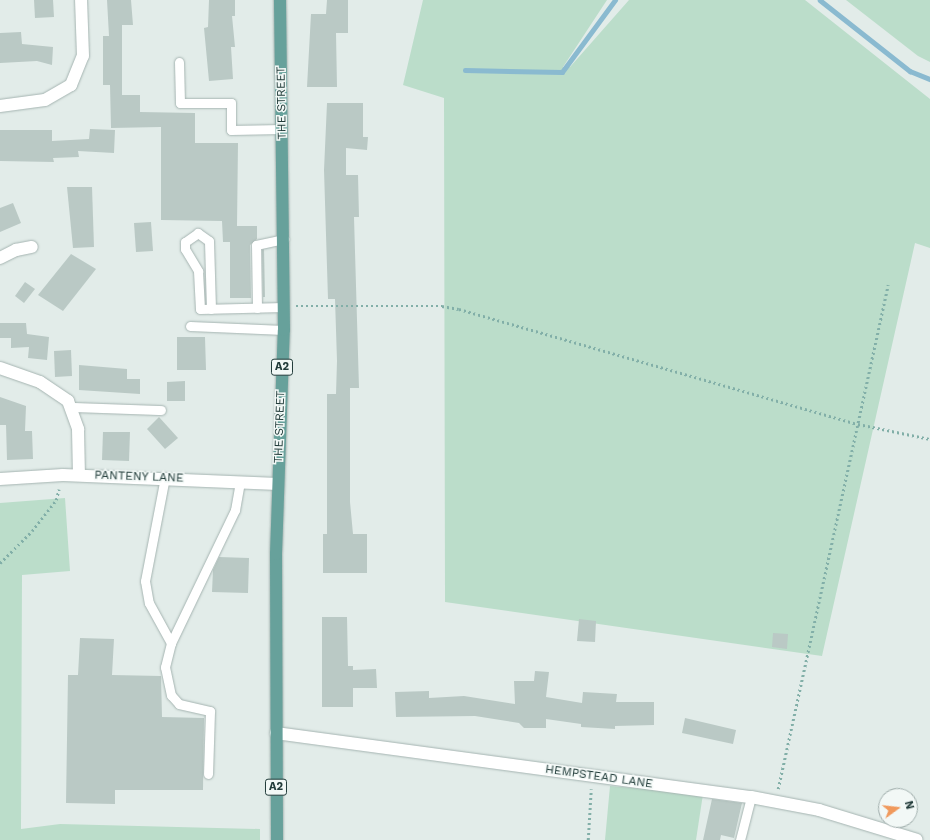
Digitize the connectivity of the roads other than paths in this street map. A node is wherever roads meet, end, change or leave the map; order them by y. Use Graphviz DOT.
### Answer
graph roads {
  1 [pos="81,0"];
  2 [pos="280,0"];
  3 [pos="179,62"];
  4 [pos="0,106"];
  5 [pos="282,129"];
  6 [pos="284,239"];
  7 [pos="32,247"];
  8 [pos="0,258"];
  9 [pos="284,307"];
  10 [pos="257,308"];
  11 [pos="211,309"];
  12 [pos="190,326"];
  13 [pos="284,330"];
  14 [pos="0,368"];
  15 [pos="71,407"];
  16 [pos="161,410"];
  17 [pos="79,476"];
  18 [pos="165,477"];
  19 [pos="0,479"];
  20 [pos="240,483"];
  21 [pos="278,484"];
  22 [pos="172,643"];
  23 [pos="276,733"];
  24 [pos="208,774"];
  25 [pos="751,797"];
  26 [pos="277,840"];
  27 [pos="740,840"];
  28 [pos="917,840"];
  1 -- 4 [label="street"];
  2 -- 5 [label="main road, THE STREET / A2"];
  3 -- 5 [label="lane"];
  5 -- 6 [label="main road, THE STREET / A2"];
  6 -- 9 [label="main road, THE STREET / A2"];
  6 -- 10 [label="lane"];
  7 -- 8 [label="street"];
  9 -- 10 [label="lane"];
  9 -- 13 [label="main road, THE STREET / A2"];
  10 -- 11 [label="lane"];
  11 -- 11 [label="lane"];
  12 -- 13 [label="lane"];
  13 -- 21 [label="main road, THE STREET / A2"];
  14 -- 15 [label="street"];
  15 -- 16 [label="lane"];
  15 -- 17 [label="street"];
  17 -- 18 [label="street, PANTENY LANE"];
  17 -- 19 [label="street, PANTENY LANE"];
  18 -- 20 [label="street, PANTENY LANE"];
  18 -- 22 [label="lane"];
  20 -- 21 [label="street, PANTENY LANE"];
  20 -- 22 [label="lane"];
  21 -- 23 [label="main road, THE STREET / A2"];
  22 -- 24 [label="lane"];
  23 -- 25 [label="street, HEMPSTEAD LANE"];
  23 -- 26 [label="main road, A2"];
  25 -- 27 [label="lane"];
  25 -- 28 [label="street, HEMPSTEAD LANE"];
}
